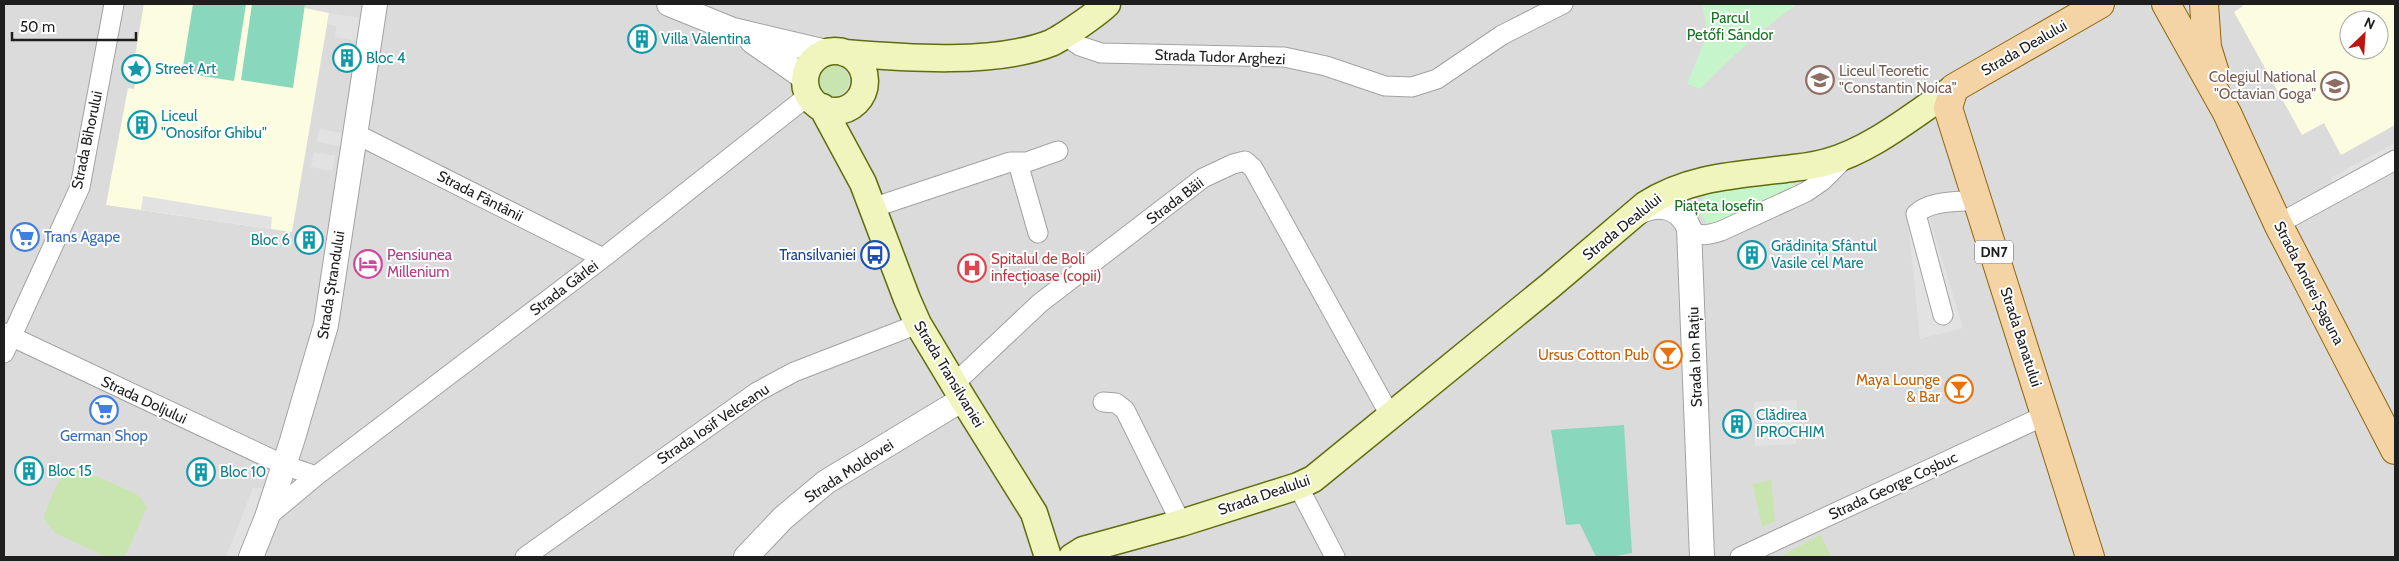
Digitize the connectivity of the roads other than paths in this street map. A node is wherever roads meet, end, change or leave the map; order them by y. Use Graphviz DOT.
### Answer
graph roads {
  1 [pos="114,4"];
  2 [pos="375,4"];
  3 [pos="669,4"];
  4 [pos="1108,4"];
  5 [pos="1563,4"];
  6 [pos="2100,4"];
  7 [pos="2166,4"];
  8 [pos="2204,4"];
  9 [pos="1081,14"];
  10 [pos="733,30"];
  11 [pos="836,53"];
  12 [pos="938,58"];
  13 [pos="1954,88"];
  14 [pos="812,94"];
  15 [pos="859,98"];
  16 [pos="2226,113"];
  17 [pos="356,134"];
  18 [pos="1058,151"];
  19 [pos="1846,157"];
  20 [pos="2395,160"];
  21 [pos="1018,163"];
  22 [pos="863,183"];
  23 [pos="1977,200"];
  24 [pos="872,208"];
  25 [pos="1630,217"];
  26 [pos="2278,224"];
  27 [pos="1689,228"];
  28 [pos="1038,233"];
  29 [pos="603,258"];
  30 [pos="1943,315"];
  31 [pos="918,324"];
  32 [pos="6,341"];
  33 [pos="959,392"];
  34 [pos="1103,402"];
  35 [pos="2046,415"];
  36 [pos="1391,417"];
  37 [pos="2395,450"];
  38 [pos="284,465"];
  39 [pos="316,476"];
  40 [pos="1298,486"];
  41 [pos="1034,513"];
  42 [pos="267,517"];
  43 [pos="1181,523"];
  44 [pos="1078,554"];
  45 [pos="251,557"];
  46 [pos="525,557"];
  47 [pos="746,557"];
  48 [pos="1048,557"];
  49 [pos="1336,557"];
  50 [pos="1702,557"];
  51 [pos="1740,557"];
  52 [pos="2090,557"];
  1 -- 32 [label="street, Strada Bihorului"];
  2 -- 17 [label="street, Strada Ștrandului"];
  3 -- 10 [label="street"];
  4 -- 9 [label="main road"];
  5 -- 9 [label="street, Strada Tudor Arghezi"];
  6 -- 13 [label="main road, Strada Dealului"];
  7 -- 16 [label="main road, Strada Andrei Șaguna"];
  8 -- 16 [label="main road, Strada Andrei Șaguna"];
  9 -- 12 [label="main road"];
  10 -- 11 [label="street"];
  10 -- 14 [label="street"];
  11 -- 12 [label="main road"];
  11 -- 14 [label="main road"];
  11 -- 15 [label="main road"];
  12 -- 15 [label="main road"];
  13 -- 19 [label="main road, Strada Dealului"];
  13 -- 23 [label="main road, Strada Banatului / DN7"];
  14 -- 15 [label="main road"];
  14 -- 22 [label="main road, Strada Transilvaniei"];
  14 -- 29 [label="street, Strada Gârlei"];
  15 -- 22 [label="main road, Strada Transilvaniei"];
  16 -- 26 [label="main road, Strada Andrei Șaguna"];
  17 -- 29 [label="street, Strada Fântânii"];
  17 -- 38 [label="street, Strada Ștrandului"];
  18 -- 21 [label="street"];
  19 -- 25 [label="main road, Strada Dealului"];
  19 -- 27 [label="street"];
  20 -- 26 [label="street"];
  21 -- 24 [label="street"];
  21 -- 28 [label="street"];
  22 -- 24 [label="main road, Strada Transilvaniei"];
  23 -- 30 [label="street"];
  23 -- 35 [label="main road, Strada Banatului / DN7"];
  24 -- 31 [label="main road, Strada Transilvaniei"];
  25 -- 27 [label="street"];
  25 -- 36 [label="main road, Strada Dealului"];
  26 -- 37 [label="main road, Strada Andrei Șaguna"];
  27 -- 50 [label="street, Strada Ion Rațiu"];
  29 -- 39 [label="street, Strada Gârlei"];
  31 -- 33 [label="main road, Strada Transilvaniei"];
  31 -- 46 [label="street, Strada Iosif Velceanu"];
  32 -- 38 [label="street, Strada Doljului"];
  33 -- 36 [label="street, Strada Băii"];
  33 -- 41 [label="main road, Strada Transilvaniei"];
  33 -- 47 [label="street, Strada Moldovei"];
  34 -- 43 [label="street"];
  35 -- 51 [label="street, Strada George Coșbuc"];
  35 -- 52 [label="main road, Strada Banatului / DN7"];
  36 -- 40 [label="main road, Strada Dealului"];
  38 -- 39 [label="street"];
  38 -- 42 [label="street, Strada Ștrandului"];
  39 -- 42 [label="street, Strada Gârlei"];
  40 -- 43 [label="main road, Strada Dealului"];
  40 -- 49 [label="street"];
  41 -- 44 [label="main road"];
  41 -- 48 [label="main road, Strada Transilvaniei"];
  42 -- 45 [label="street, Strada Ștrandului"];
  43 -- 44 [label="main road, Strada Dealului"];
}
